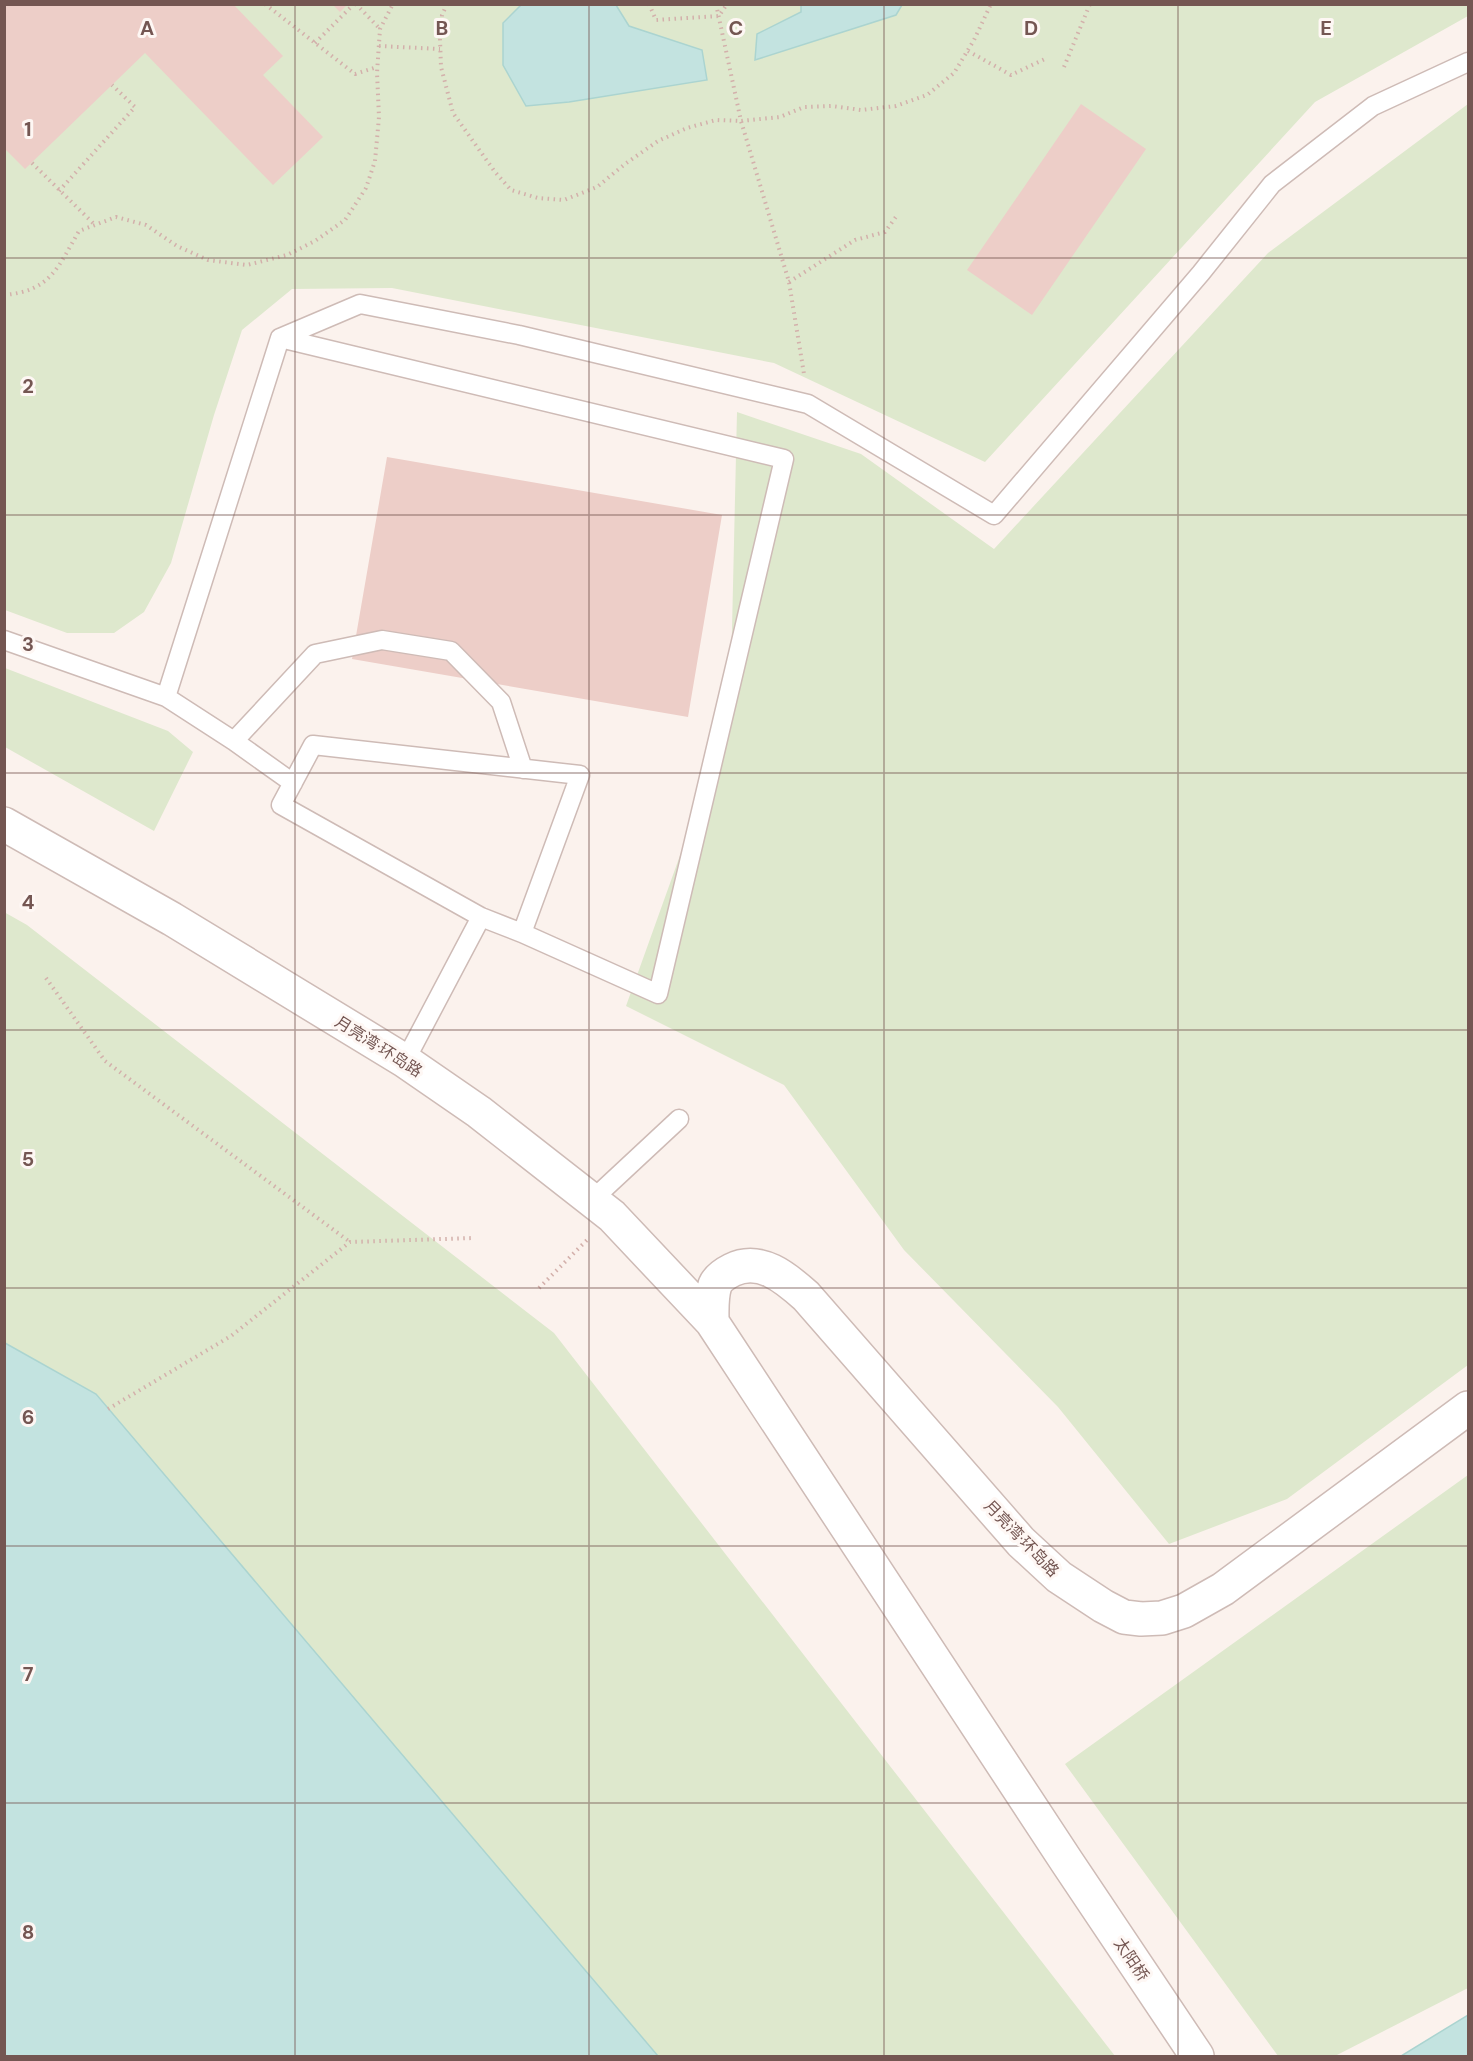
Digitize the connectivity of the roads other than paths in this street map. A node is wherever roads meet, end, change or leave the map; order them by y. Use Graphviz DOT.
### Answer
graph roads {
  1 [pos="1468,62"];
  2 [pos="280,338"];
  3 [pos="4,640"];
  4 [pos="165,697"];
  5 [pos="234,741"];
  6 [pos="523,768"];
  7 [pos="293,783"];
  8 [pos="4,824"];
  9 [pos="481,917"];
  10 [pos="522,933"];
  11 [pos="405,1061"];
  12 [pos="680,1119"];
  13 [pos="602,1208"];
  14 [pos="712,1322"];
  15 [pos="1468,1408"];
  16 [pos="1067,1862"];
  17 [pos="1197,2056"];
  1 -- 2 [label="lane"];
  2 -- 4 [label="lane"];
  2 -- 10 [label="lane"];
  3 -- 4 [label="lane"];
  4 -- 5 [label="lane"];
  5 -- 6 [label="lane"];
  5 -- 7 [label="lane"];
  6 -- 7 [label="lane"];
  6 -- 10 [label="lane"];
  7 -- 9 [label="lane"];
  8 -- 11 [label="street, 月亮湾·环岛路"];
  9 -- 10 [label="lane"];
  9 -- 11 [label="lane"];
  11 -- 13 [label="street, 月亮湾·环岛路"];
  12 -- 13 [label="lane"];
  13 -- 14 [label="street, 月亮湾·环岛路"];
  14 -- 15 [label="street, 月亮湾·环岛路"];
  14 -- 16 [label="street, 月亮湾·环岛路"];
  16 -- 17 [label="street, 太阳桥"];
}
